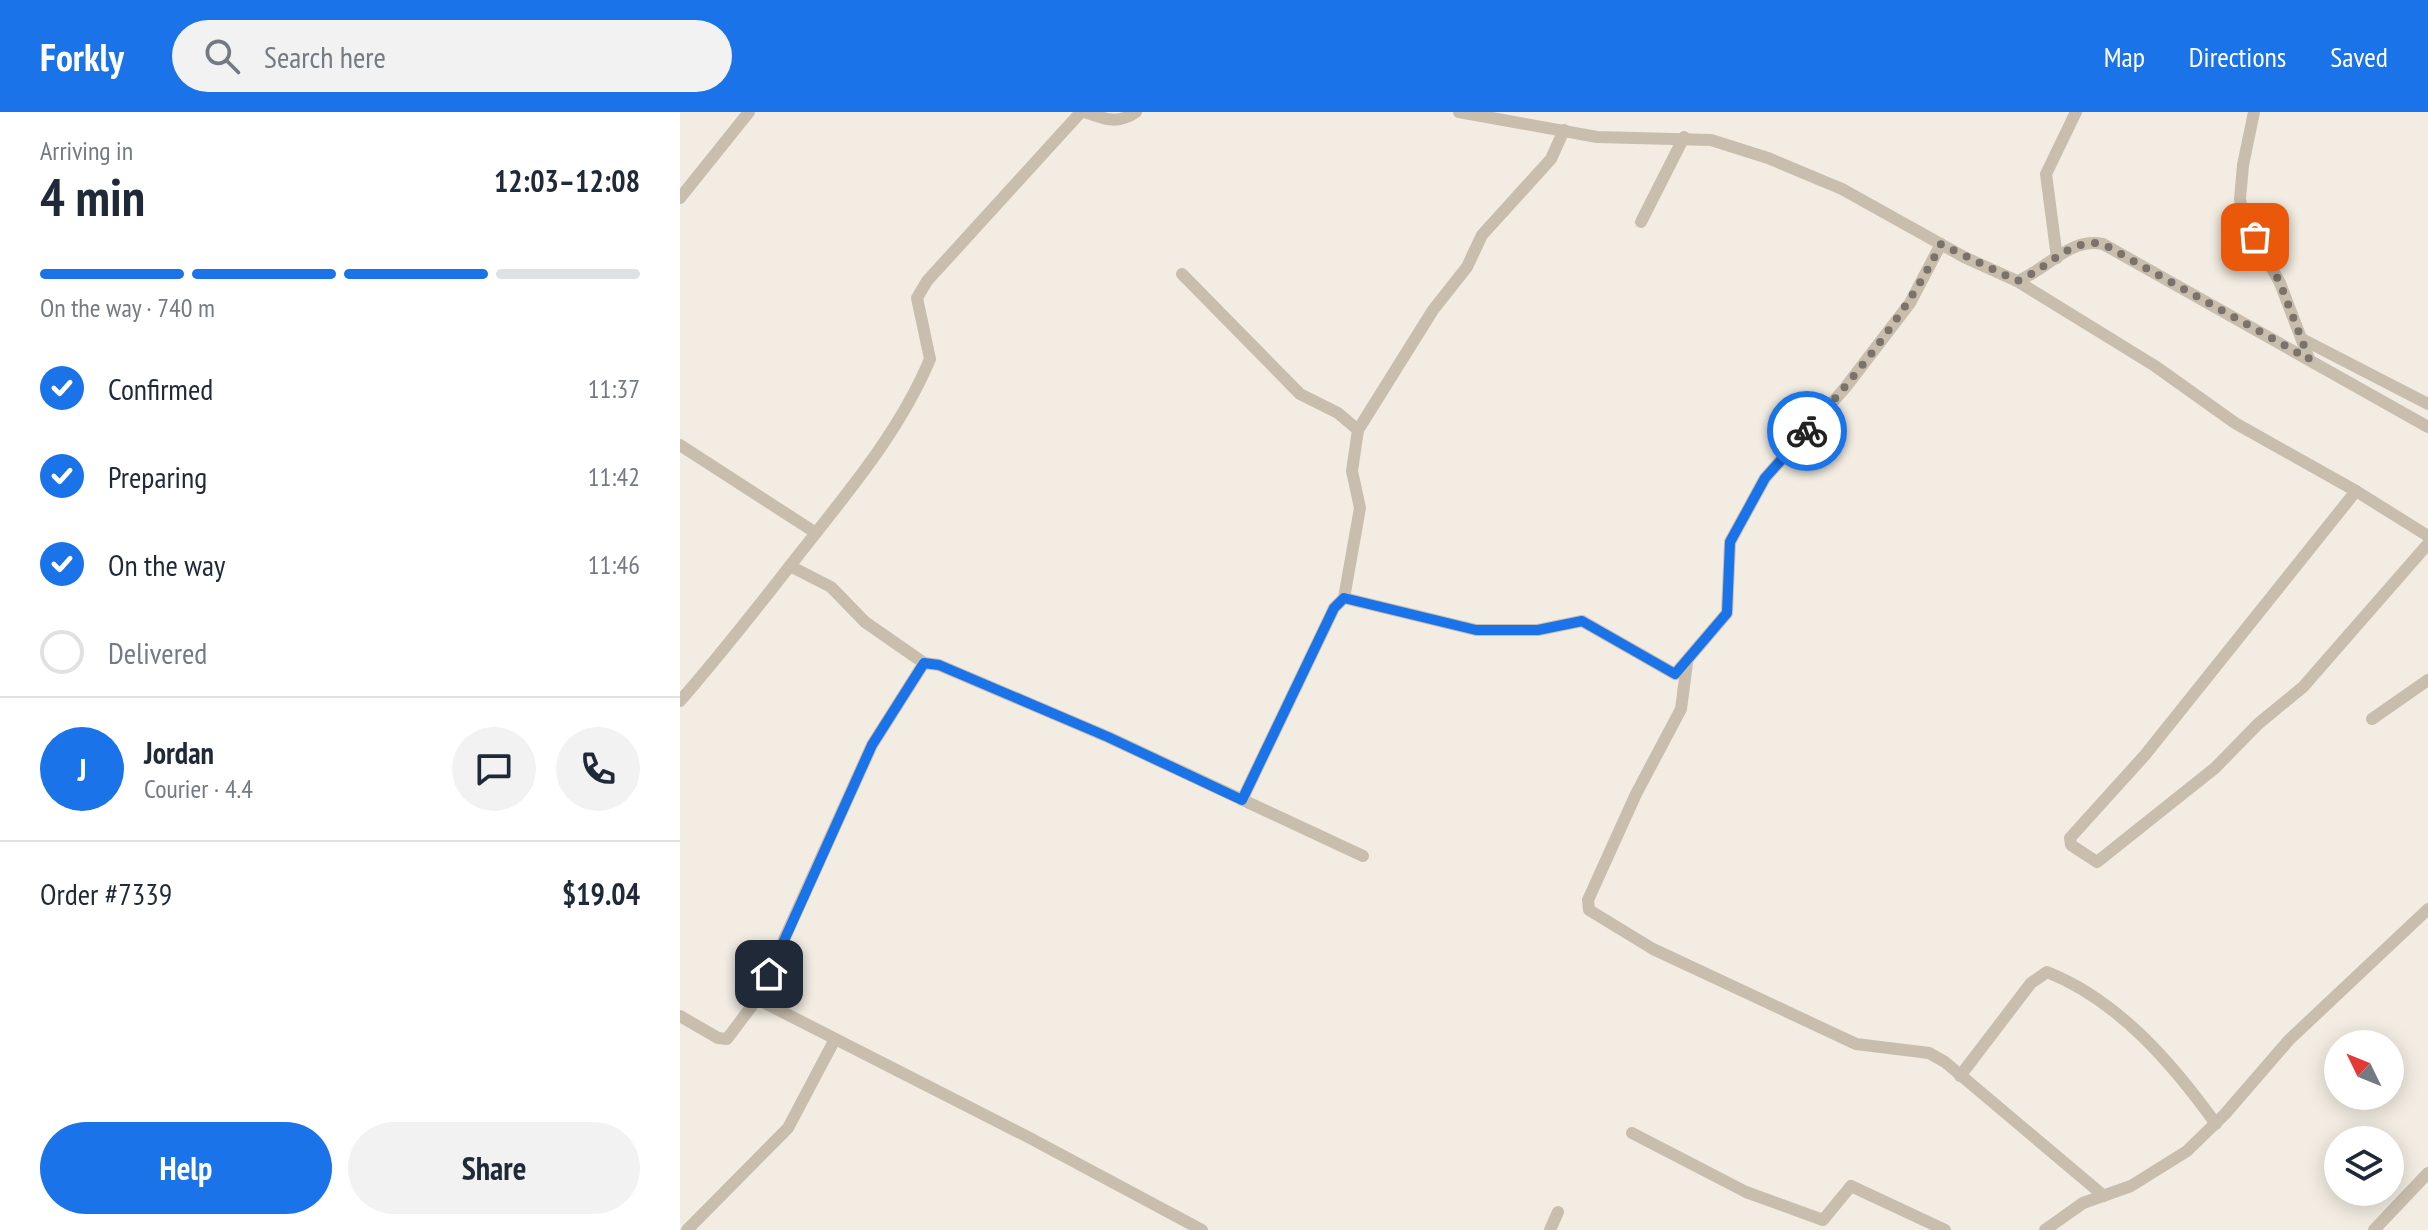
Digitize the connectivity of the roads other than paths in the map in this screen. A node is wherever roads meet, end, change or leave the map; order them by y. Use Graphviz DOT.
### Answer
graph roads {
  1 [pos="749,112"];
  2 [pos="1083,112"];
  3 [pos="1136,112"];
  4 [pos="1459,112"];
  5 [pos="2076,112"];
  6 [pos="2254,112"];
  7 [pos="1564,130"];
  8 [pos="1684,137"];
  9 [pos="680,198"];
  10 [pos="1641,222"];
  11 [pos="1941,244"];
  12 [pos="2057,258"];
  13 [pos="1182,274"];
  14 [pos="2017,281"];
  15 [pos="2302,339"];
  16 [pos="2309,359"];
  17 [pos="2428,404"];
  18 [pos="2428,427"];
  19 [pos="1358,430"];
  20 [pos="680,445"];
  21 [pos="2356,491"];
  22 [pos="816,533"];
  23 [pos="2428,536"];
  24 [pos="2428,544"];
  25 [pos="790,566"];
  26 [pos="1344,598"];
  27 [pos="924,663"];
  28 [pos="1687,663"];
  29 [pos="2428,680"];
  30 [pos="680,701"];
  31 [pos="2372,719"];
  32 [pos="1242,800"];
  33 [pos="1363,856"];
  34 [pos="2428,909"];
  35 [pos="757,999"];
  36 [pos="680,1016"];
  37 [pos="834,1041"];
  38 [pos="1960,1076"];
  39 [pos="2216,1124"];
  40 [pos="1632,1133"];
  41 [pos="2428,1173"];
  42 [pos="2104,1196"];
  43 [pos="1558,1212"];
  44 [pos="687,1230"];
  45 [pos="1202,1230"];
  46 [pos="1550,1230"];
  47 [pos="1945,1230"];
  48 [pos="2045,1230"];
  49 [pos="2374,1230"];
  1 -- 9 [label="street"];
  2 -- 3 [label="street"];
  2 -- 22 [label="street"];
  4 -- 7 [label="street"];
  5 -- 12 [label="street"];
  6 -- 15 [label="street"];
  7 -- 8 [label="street"];
  7 -- 19 [label="street"];
  8 -- 10 [label="street"];
  8 -- 11 [label="street"];
  11 -- 14 [label="street"];
  11 -- 28 [label="street"];
  12 -- 14 [label="street"];
  12 -- 16 [label="street"];
  13 -- 19 [label="street"];
  14 -- 21 [label="street"];
  15 -- 16 [label="street"];
  15 -- 17 [label="street"];
  16 -- 18 [label="street"];
  19 -- 26 [label="street"];
  20 -- 22 [label="street"];
  21 -- 23 [label="street"];
  21 -- 24 [label="street"];
  22 -- 25 [label="street"];
  25 -- 27 [label="street"];
  25 -- 30 [label="street"];
  26 -- 28 [label="street"];
  26 -- 32 [label="street"];
  27 -- 32 [label="street"];
  27 -- 35 [label="street"];
  28 -- 38 [label="street"];
  29 -- 31 [label="street"];
  32 -- 33 [label="street"];
  34 -- 39 [label="street"];
  35 -- 36 [label="street"];
  35 -- 37 [label="street"];
  37 -- 44 [label="street"];
  37 -- 45 [label="street"];
  38 -- 39 [label="street"];
  38 -- 42 [label="street"];
  39 -- 42 [label="street"];
  40 -- 47 [label="street"];
  41 -- 49 [label="street"];
  42 -- 48 [label="street"];
  43 -- 46 [label="street"];
}
